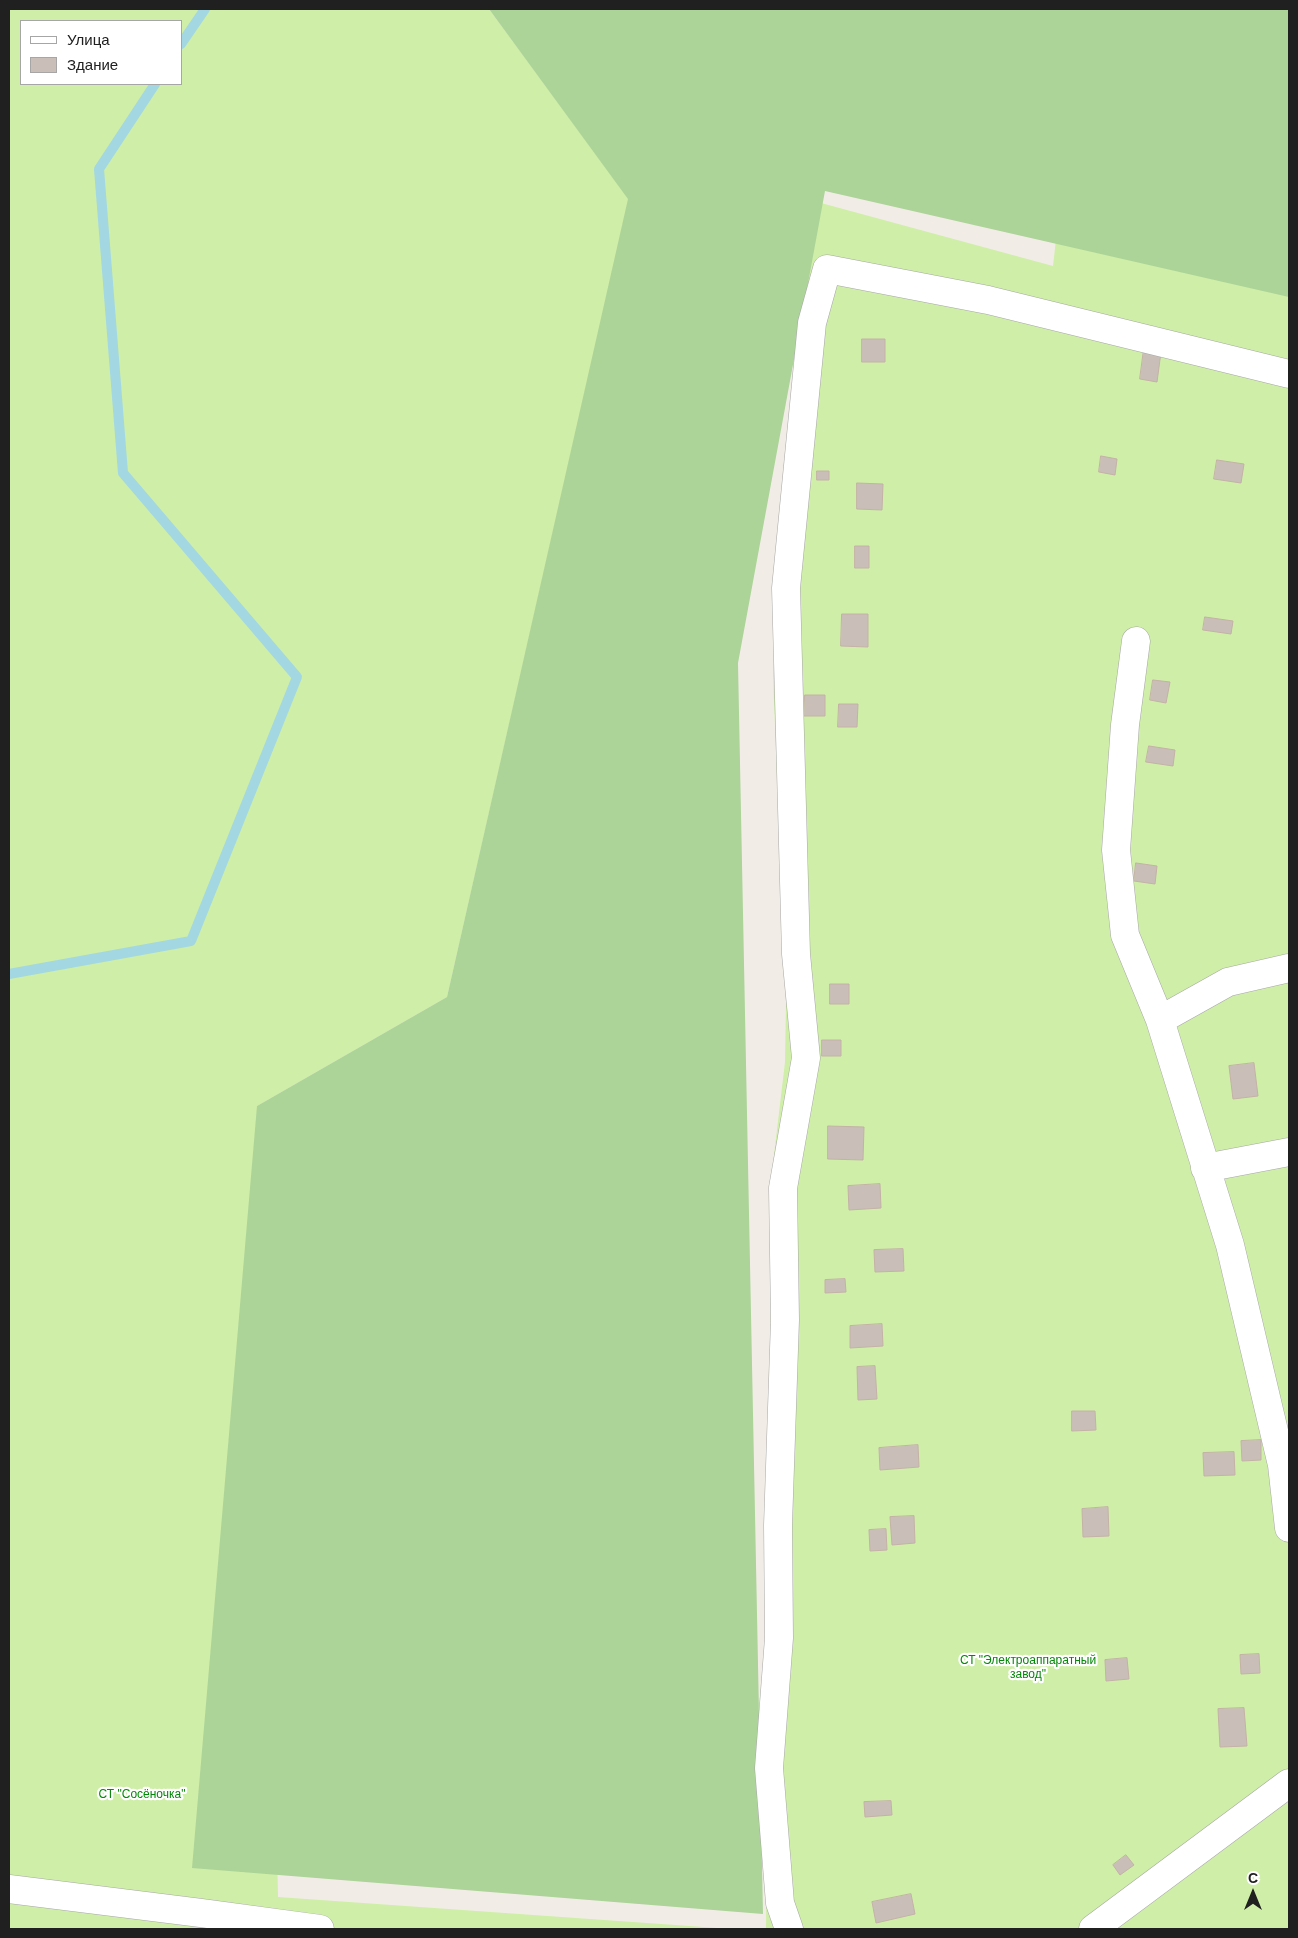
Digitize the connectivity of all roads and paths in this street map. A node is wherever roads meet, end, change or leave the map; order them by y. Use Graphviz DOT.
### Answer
graph roads {
  1 [pos="1289,374"];
  2 [pos="1136,641"];
  3 [pos="1289,968"];
  4 [pos="1160,1020"];
  5 [pos="1289,1152"];
  6 [pos="1206,1168"];
  7 [pos="1286,1464"];
  8 [pos="1289,1528"];
  9 [pos="1289,1783"];
  10 [pos="9,1889"];
  11 [pos="286,1927"];
  12 [pos="320,1929"];
  13 [pos="790,1929"];
  14 [pos="1093,1929"];
  1 -- 13 [label="street"];
  2 -- 4 [label="street"];
  3 -- 4 [label="street"];
  4 -- 6 [label="street"];
  5 -- 6 [label="street"];
  6 -- 7 [label="street"];
  7 -- 8 [label="street"];
  9 -- 14 [label="street"];
  10 -- 11 [label="street"];
  11 -- 12 [label="street"];
}
